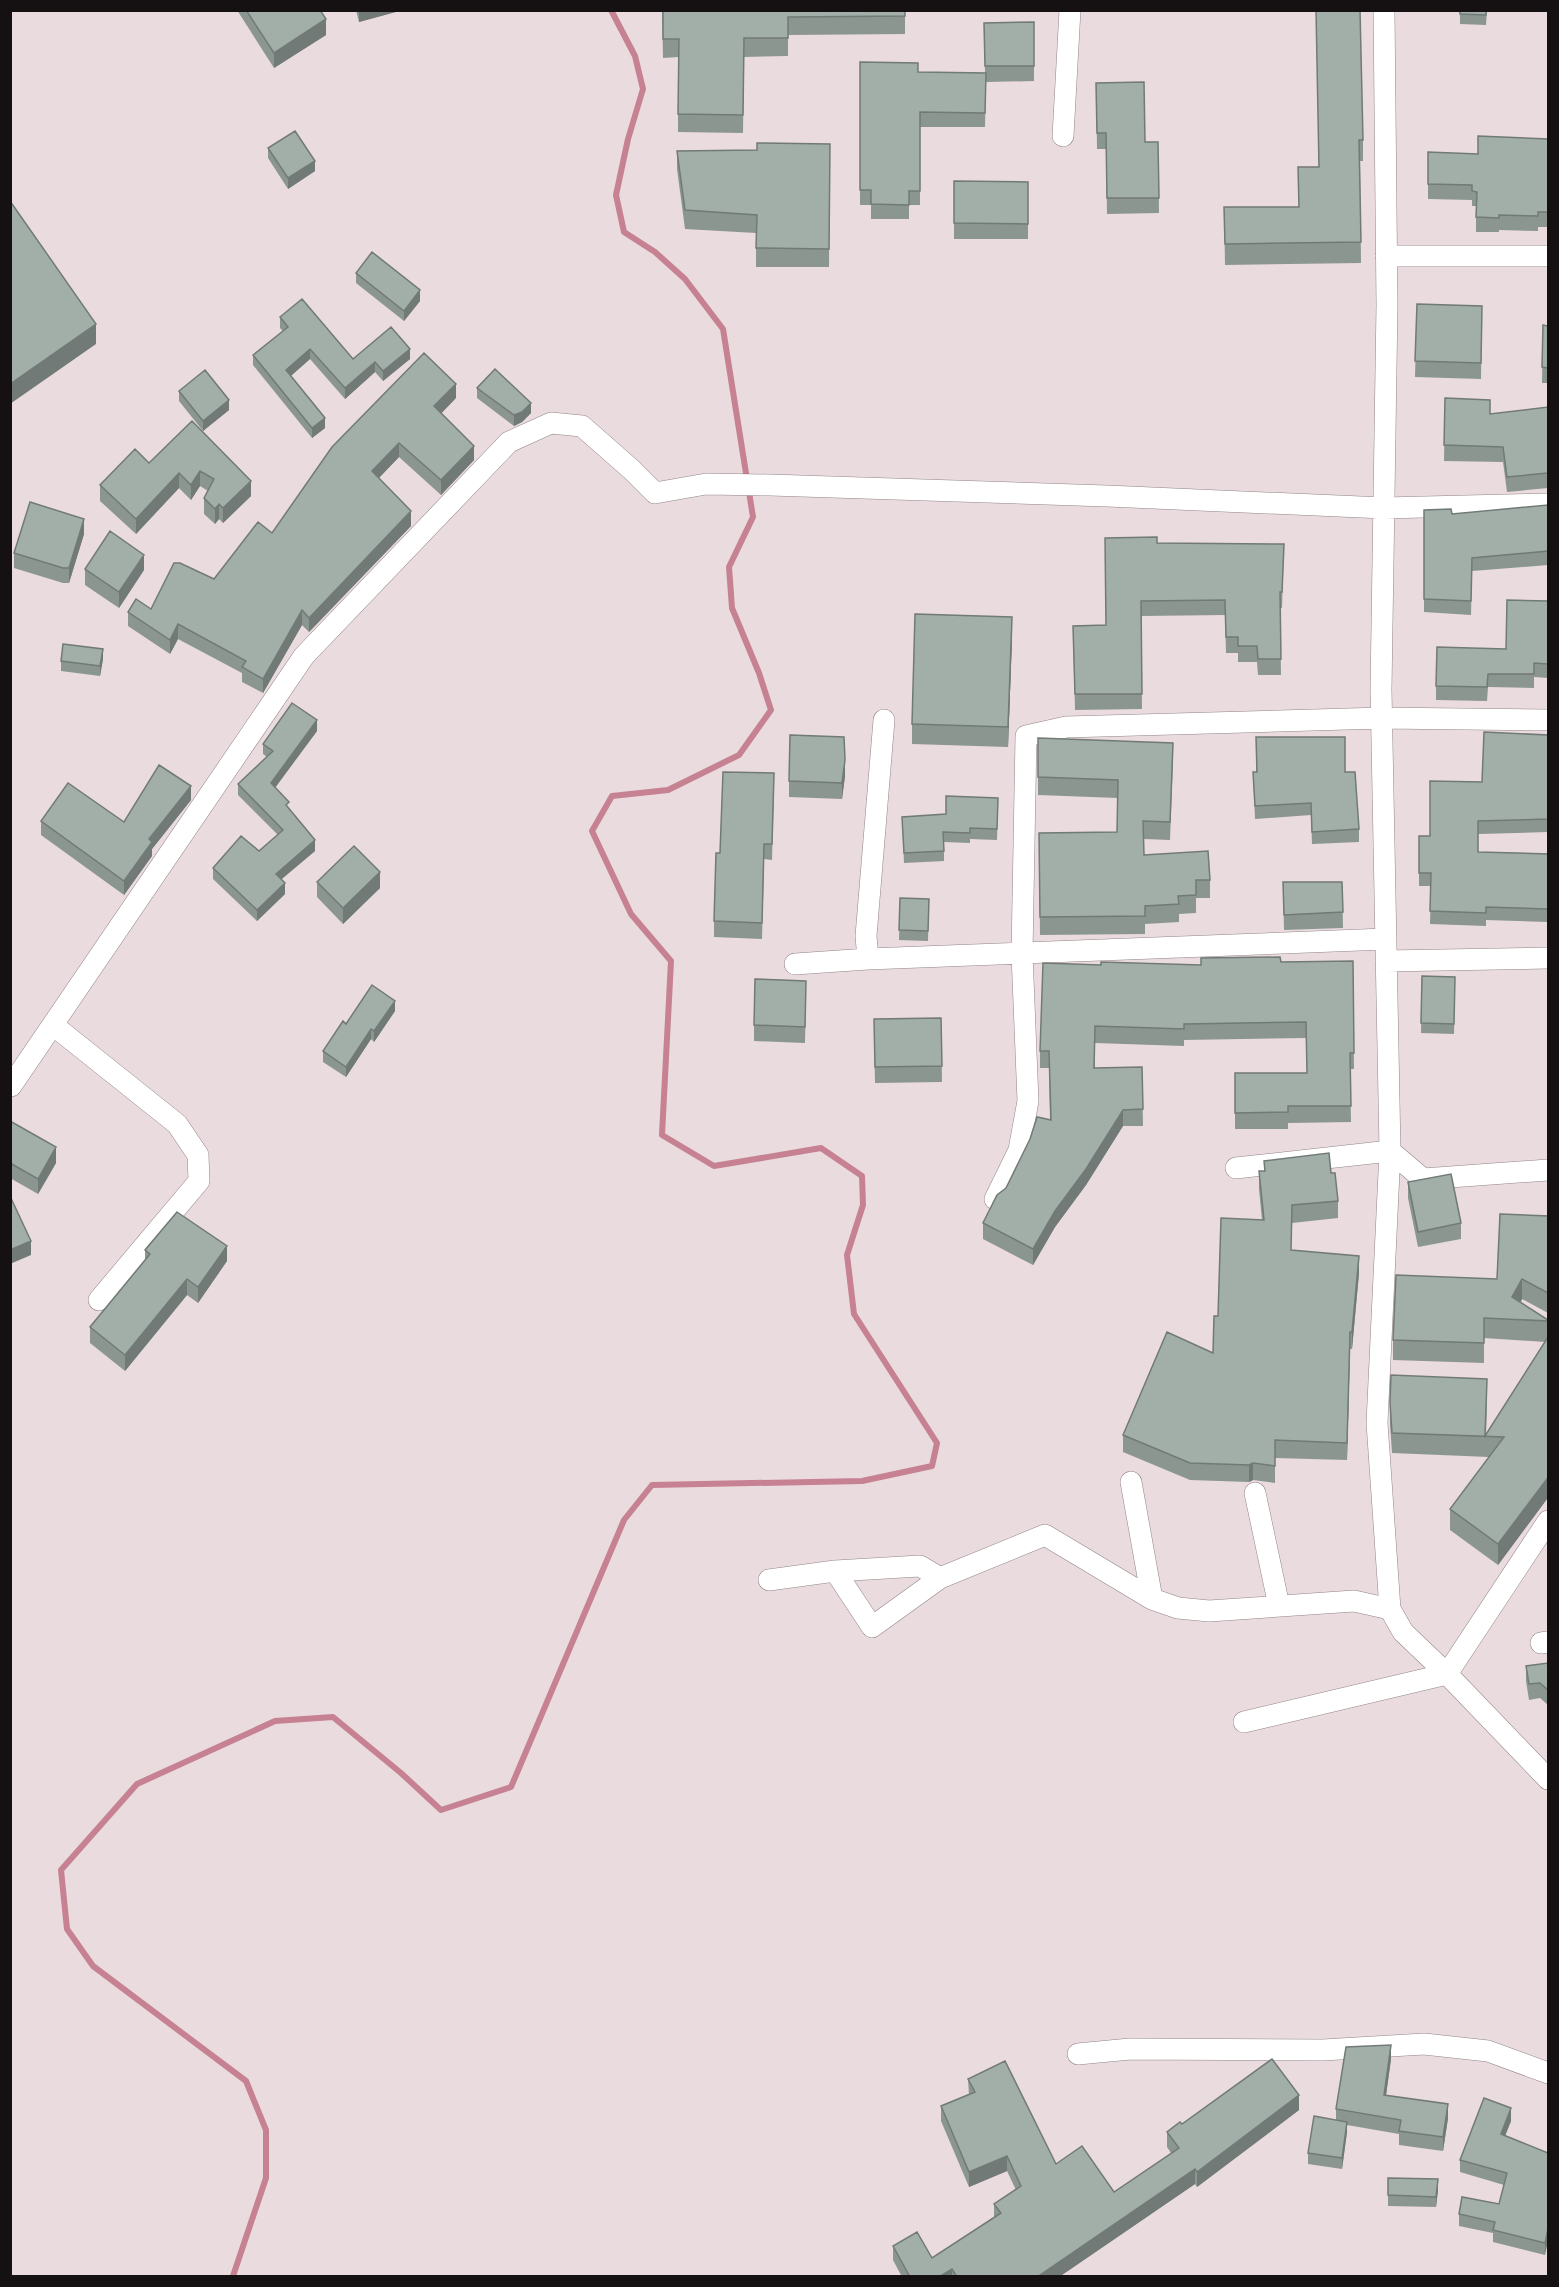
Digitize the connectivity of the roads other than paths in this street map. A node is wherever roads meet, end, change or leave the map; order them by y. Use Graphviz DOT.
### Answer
graph roads {
  1 [pos="1070,10"];
  2 [pos="1384,10"];
  3 [pos="1063,136"];
  4 [pos="1386,256"];
  5 [pos="1548,256"];
  6 [pos="1548,504"];
  7 [pos="1384,508"];
  8 [pos="1382,718"];
  9 [pos="884,720"];
  10 [pos="1548,720"];
  11 [pos="1386,939"];
  12 [pos="1023,954"];
  13 [pos="1548,958"];
  14 [pos="868,959"];
  15 [pos="1386,961"];
  16 [pos="795,964"];
  17 [pos="53,1025"];
  18 [pos="11,1086"];
  19 [pos="1390,1151"];
  20 [pos="1236,1168"];
  21 [pos="1548,1170"];
  22 [pos="995,1199"];
  23 [pos="99,1300"];
  24 [pos="1131,1482"];
  25 [pos="1255,1493"];
  26 [pos="1548,1521"];
  27 [pos="835,1571"];
  28 [pos="940,1578"];
  29 [pos="769,1580"];
  30 [pos="1152,1599"];
  31 [pos="1279,1606"];
  32 [pos="1390,1609"];
  33 [pos="1447,1674"];
  34 [pos="1244,1722"];
  35 [pos="1548,1779"];
  36 [pos="1078,2054"];
  37 [pos="1548,2073"];
  1 -- 3 [label="street"];
  2 -- 4 [label="street"];
  4 -- 5 [label="street"];
  4 -- 7 [label="street"];
  6 -- 7 [label="street"];
  7 -- 8 [label="street"];
  7 -- 17 [label="street"];
  8 -- 10 [label="street"];
  8 -- 11 [label="street"];
  8 -- 12 [label="street"];
  9 -- 14 [label="street"];
  11 -- 12 [label="street"];
  11 -- 15 [label="street"];
  12 -- 14 [label="street"];
  12 -- 22 [label="street"];
  13 -- 15 [label="street"];
  14 -- 16 [label="street"];
  15 -- 19 [label="street"];
  17 -- 18 [label="street"];
  17 -- 23 [label="street"];
  19 -- 20 [label="street"];
  19 -- 21 [label="street"];
  19 -- 32 [label="street"];
  24 -- 30 [label="street"];
  25 -- 31 [label="street"];
  26 -- 33 [label="street"];
  27 -- 28 [label="street"];
  27 -- 28 [label="street"];
  27 -- 29 [label="street"];
  28 -- 30 [label="street"];
  30 -- 31 [label="street"];
  31 -- 32 [label="street"];
  32 -- 33 [label="street"];
  33 -- 34 [label="street"];
  33 -- 35 [label="street"];
  36 -- 37 [label="street"];
}
